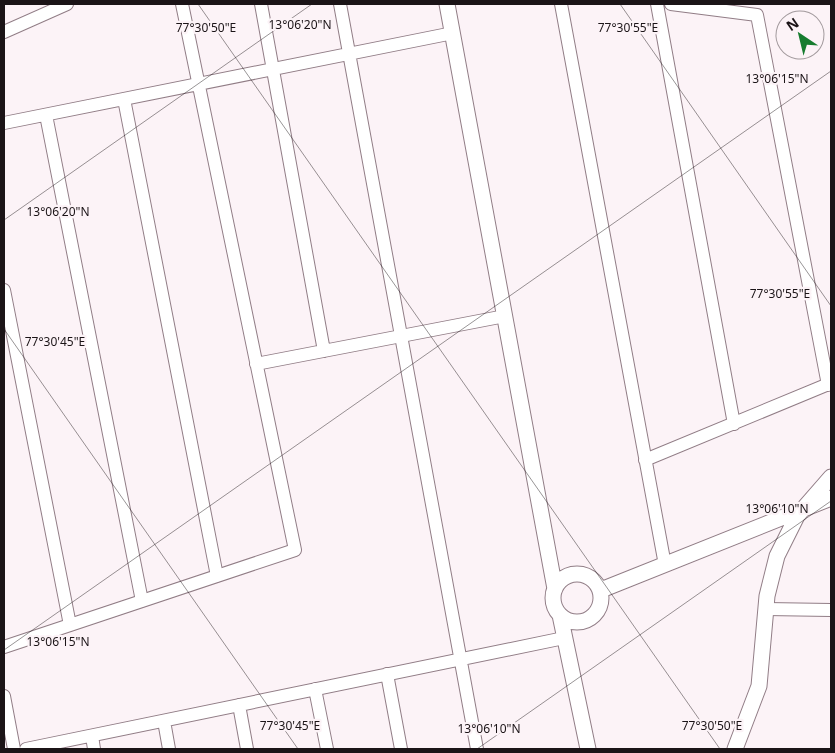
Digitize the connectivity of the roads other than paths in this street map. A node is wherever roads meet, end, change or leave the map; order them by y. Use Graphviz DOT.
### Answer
graph roads {
  1 [pos="67,4"];
  2 [pos="182,4"];
  3 [pos="261,4"];
  4 [pos="340,4"];
  5 [pos="448,4"];
  6 [pos="561,4"];
  7 [pos="657,4"];
  8 [pos="671,4"];
  9 [pos="4,32"];
  10 [pos="453,33"];
  11 [pos="350,54"];
  12 [pos="273,69"];
  13 [pos="198,84"];
  14 [pos="124,99"];
  15 [pos="46,115"];
  16 [pos="4,124"];
  17 [pos="4,290"];
  18 [pos="505,316"];
  19 [pos="401,336"];
  20 [pos="324,351"];
  21 [pos="256,364"];
  22 [pos="830,384"];
  23 [pos="734,424"];
  24 [pos="645,460"];
  25 [pos="831,477"];
  26 [pos="831,498"];
  27 [pos="803,510"];
  28 [pos="665,565"];
  29 [pos="218,576"];
  30 [pos="555,589"];
  31 [pos="601,590"];
  32 [pos="142,601"];
  33 [pos="766,609"];
  34 [pos="831,610"];
  35 [pos="560,615"];
  36 [pos="70,624"];
  37 [pos="564,638"];
  38 [pos="4,646"];
  39 [pos="460,659"];
  40 [pos="387,674"];
  41 [pos="315,689"];
  42 [pos="4,696"];
  43 [pos="239,705"];
  44 [pos="164,720"];
  45 [pos="92,736"];
  46 [pos="14,749"];
  47 [pos="26,749"];
  48 [pos="94,749"];
  49 [pos="169,749"];
  50 [pos="247,749"];
  51 [pos="326,749"];
  52 [pos="401,749"];
  53 [pos="477,749"];
  54 [pos="588,749"];
  55 [pos="735,749"];
  1 -- 9 [label="street"];
  2 -- 13 [label="street"];
  3 -- 12 [label="street"];
  4 -- 11 [label="street"];
  5 -- 10 [label="street"];
  6 -- 24 [label="street"];
  7 -- 23 [label="street"];
  8 -- 22 [label="street"];
  10 -- 11 [label="street"];
  10 -- 18 [label="street"];
  11 -- 12 [label="street"];
  11 -- 19 [label="street"];
  12 -- 13 [label="street"];
  12 -- 20 [label="street"];
  13 -- 14 [label="street"];
  13 -- 21 [label="street"];
  14 -- 15 [label="street"];
  14 -- 29 [label="street"];
  15 -- 16 [label="street"];
  15 -- 32 [label="street"];
  17 -- 36 [label="street"];
  18 -- 19 [label="street"];
  18 -- 30 [label="street"];
  19 -- 20 [label="street"];
  19 -- 39 [label="street"];
  20 -- 21 [label="street"];
  21 -- 29 [label="street"];
  22 -- 23 [label="street"];
  23 -- 24 [label="street"];
  24 -- 28 [label="street"];
  25 -- 27 [label="street"];
  26 -- 27 [label="street"];
  27 -- 28 [label="street"];
  27 -- 33 [label="street"];
  28 -- 31 [label="street"];
  29 -- 32 [label="street"];
  30 -- 31 [label="street"];
  30 -- 35 [label="street"];
  31 -- 35 [label="street"];
  32 -- 36 [label="street"];
  33 -- 34 [label="street"];
  33 -- 55 [label="street"];
  35 -- 37 [label="street"];
  36 -- 38 [label="street"];
  37 -- 39 [label="street"];
  37 -- 54 [label="street"];
  39 -- 40 [label="street"];
  39 -- 53 [label="street"];
  40 -- 41 [label="street"];
  40 -- 52 [label="street"];
  41 -- 43 [label="street"];
  41 -- 51 [label="street"];
  42 -- 46 [label="street"];
  43 -- 44 [label="street"];
  43 -- 50 [label="street"];
  44 -- 45 [label="street"];
  44 -- 49 [label="street"];
  45 -- 47 [label="street"];
  45 -- 48 [label="street"];
}
